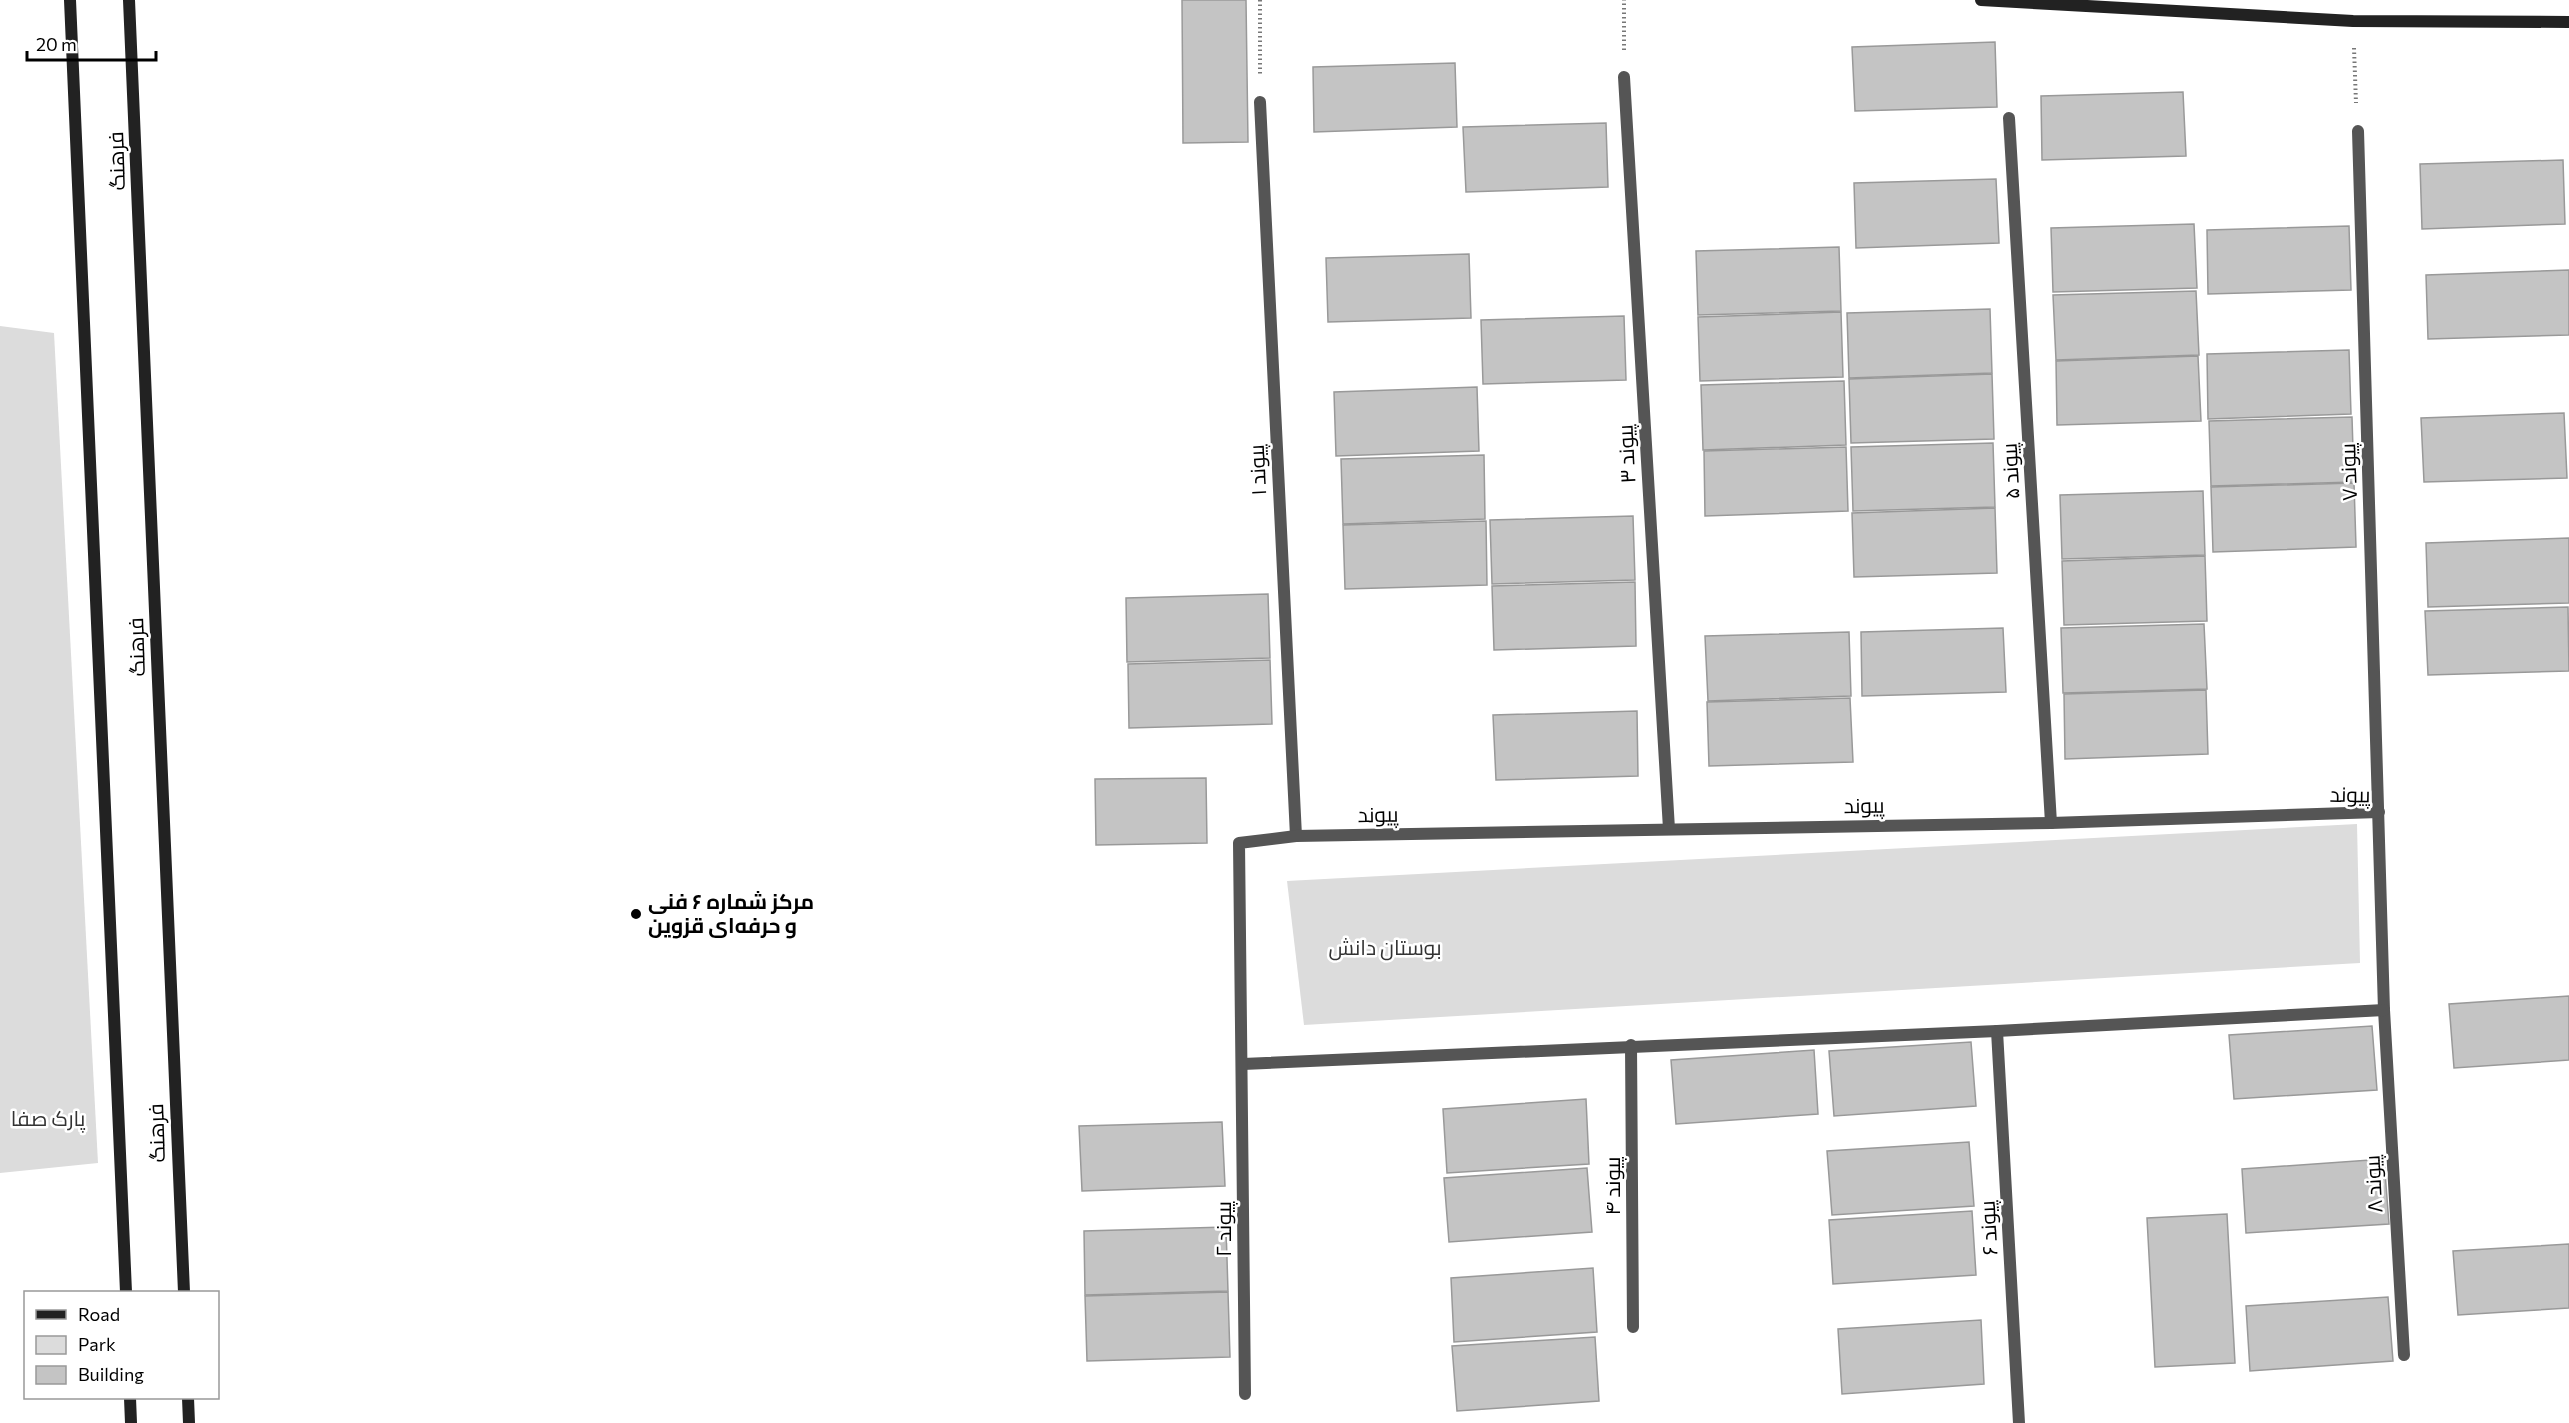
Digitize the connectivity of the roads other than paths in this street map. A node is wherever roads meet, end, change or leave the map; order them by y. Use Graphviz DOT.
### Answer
graph roads {
  1 [pos="70,0"];
  2 [pos="1981,0"];
  3 [pos="132,2"];
  4 [pos="2569,22"];
  5 [pos="1624,77"];
  6 [pos="1260,102"];
  7 [pos="2009,118"];
  8 [pos="2358,131"];
  9 [pos="2379,812"];
  10 [pos="2051,823"];
  11 [pos="1669,829"];
  12 [pos="1296,836"];
  13 [pos="2384,1010"];
  14 [pos="1997,1031"];
  15 [pos="1631,1045"];
  16 [pos="1243,1064"];
  17 [pos="126,1291"];
  18 [pos="184,1291"];
  19 [pos="1633,1327"];
  20 [pos="2404,1356"];
  21 [pos="1245,1394"];
  22 [pos="130,1399"];
  23 [pos="188,1399"];
  24 [pos="131,1423"];
  25 [pos="189,1423"];
  26 [pos="2019,1423"];
  1 -- 17 [label="street, فرهنگ"];
  2 -- 4 [label="street"];
  3 -- 18 [label="street, فرهنگ"];
  5 -- 11 [label="street, پیوند ۳"];
  6 -- 12 [label="street, پیوند ۱"];
  7 -- 10 [label="street, پیوند ۵"];
  8 -- 9 [label="street, پیوند ۷"];
  9 -- 10 [label="street, پیوند"];
  9 -- 13 [label="street, پیوند"];
  10 -- 11 [label="street, پیوند"];
  11 -- 12 [label="street, پیوند"];
  12 -- 16 [label="street, پیوند"];
  13 -- 14 [label="street"];
  13 -- 20 [label="street, پیوند ۸"];
  14 -- 15 [label="street"];
  14 -- 26 [label="street, پیوند ۶"];
  15 -- 16 [label="street"];
  15 -- 19 [label="street, پیوند ۴"];
  16 -- 21 [label="street, پیوند ۲"];
  22 -- 24 [label="street"];
  23 -- 25 [label="street"];
}
